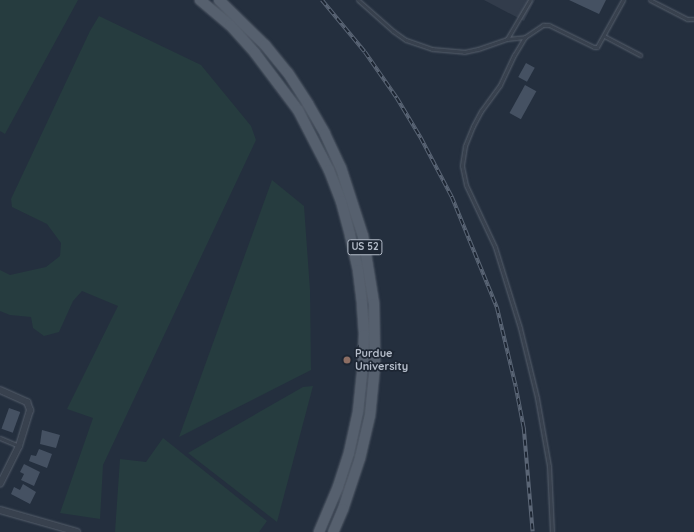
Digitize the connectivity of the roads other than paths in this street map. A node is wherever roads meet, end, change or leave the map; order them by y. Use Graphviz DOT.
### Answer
graph roads {
  1 [pos="200,0"];
  2 [pos="219,0"];
  3 [pos="358,0"];
  4 [pos="530,0"];
  5 [pos="623,0"];
  6 [pos="650,0"];
  7 [pos="694,19"];
  8 [pos="604,36"];
  9 [pos="507,38"];
  10 [pos="525,38"];
  11 [pos="640,55"];
  12 [pos="0,390"];
  13 [pos="0,438"];
  14 [pos="19,446"];
  15 [pos="0,484"];
  16 [pos="0,510"];
  17 [pos="77,532"];
  18 [pos="319,532"];
  19 [pos="333,532"];
  20 [pos="552,532"];
  1 -- 18 [label="main road, US 52"];
  2 -- 19 [label="main road, US 52"];
  3 -- 9 [label="lane"];
  4 -- 9 [label="lane"];
  5 -- 8 [label="lane"];
  6 -- 7 [label="lane"];
  8 -- 10 [label="lane"];
  8 -- 11 [label="lane"];
  9 -- 10 [label="lane"];
  10 -- 20 [label="lane"];
  12 -- 14 [label="street"];
  13 -- 14 [label="lane"];
  14 -- 15 [label="street"];
  16 -- 17 [label="street"];
}
